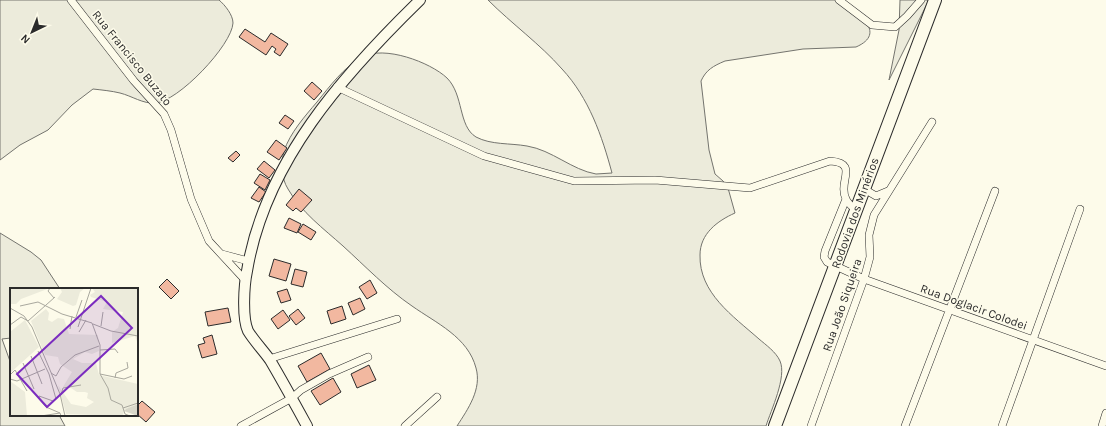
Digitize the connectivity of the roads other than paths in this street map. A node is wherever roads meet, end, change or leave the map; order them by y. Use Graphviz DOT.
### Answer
graph roads {
  1 [pos="71,0"];
  2 [pos="420,0"];
  3 [pos="839,0"];
  4 [pos="921,0"];
  5 [pos="935,0"];
  6 [pos="337,87"];
  7 [pos="932,122"];
  8 [pos="864,189"];
  9 [pos="995,190"];
  10 [pos="888,191"];
  11 [pos="846,199"];
  12 [pos="1080,209"];
  13 [pos="857,211"];
  14 [pos="222,254"];
  15 [pos="248,261"];
  16 [pos="835,266"];
  17 [pos="864,279"];
  18 [pos="245,280"];
  19 [pos="950,309"];
  20 [pos="397,319"];
  21 [pos="1034,341"];
  22 [pos="368,357"];
  23 [pos="269,359"];
  24 [pos="1106,366"];
  25 [pos="438,397"];
  26 [pos="292,398"];
  27 [pos="1106,413"];
  28 [pos="241,426"];
  29 [pos="307,426"];
  30 [pos="405,426"];
  31 [pos="775,426"];
  32 [pos="811,426"];
  33 [pos="905,426"];
  34 [pos="1002,426"];
  35 [pos="1102,426"];
  1 -- 14 [label="street, Rua Francisco Buzato"];
  2 -- 6 [label="street"];
  3 -- 4 [label="street"];
  5 -- 8 [label="main road, Rodovia dos Minérios"];
  6 -- 11 [label="street"];
  6 -- 15 [label="street"];
  7 -- 10 [label="street, Rua João Siqueira"];
  8 -- 10 [label="street"];
  8 -- 13 [label="main road, Rodovia dos Minérios"];
  9 -- 19 [label="street"];
  10 -- 17 [label="street, Rua João Siqueira"];
  11 -- 13 [label="street"];
  11 -- 16 [label="street"];
  12 -- 21 [label="street"];
  13 -- 16 [label="main road, Rodovia dos Minérios"];
  14 -- 15 [label="street"];
  14 -- 18 [label="street, Rua Francisco Buzato"];
  15 -- 18 [label="street"];
  16 -- 17 [label="street, Rua Doglacir Colodei"];
  16 -- 31 [label="main road, Rodovia dos Minérios"];
  17 -- 19 [label="street, Rua Doglacir Colodei"];
  17 -- 32 [label="street, Rua João Siqueira"];
  18 -- 23 [label="street"];
  19 -- 21 [label="street, Rua Doglacir Colodei"];
  19 -- 33 [label="street"];
  20 -- 23 [label="street"];
  21 -- 24 [label="street, Rua Doglacir Colodei"];
  21 -- 34 [label="street"];
  22 -- 26 [label="street"];
  23 -- 26 [label="street"];
  25 -- 30 [label="street"];
  26 -- 28 [label="street"];
  26 -- 29 [label="street"];
  27 -- 35 [label="street"];
}
